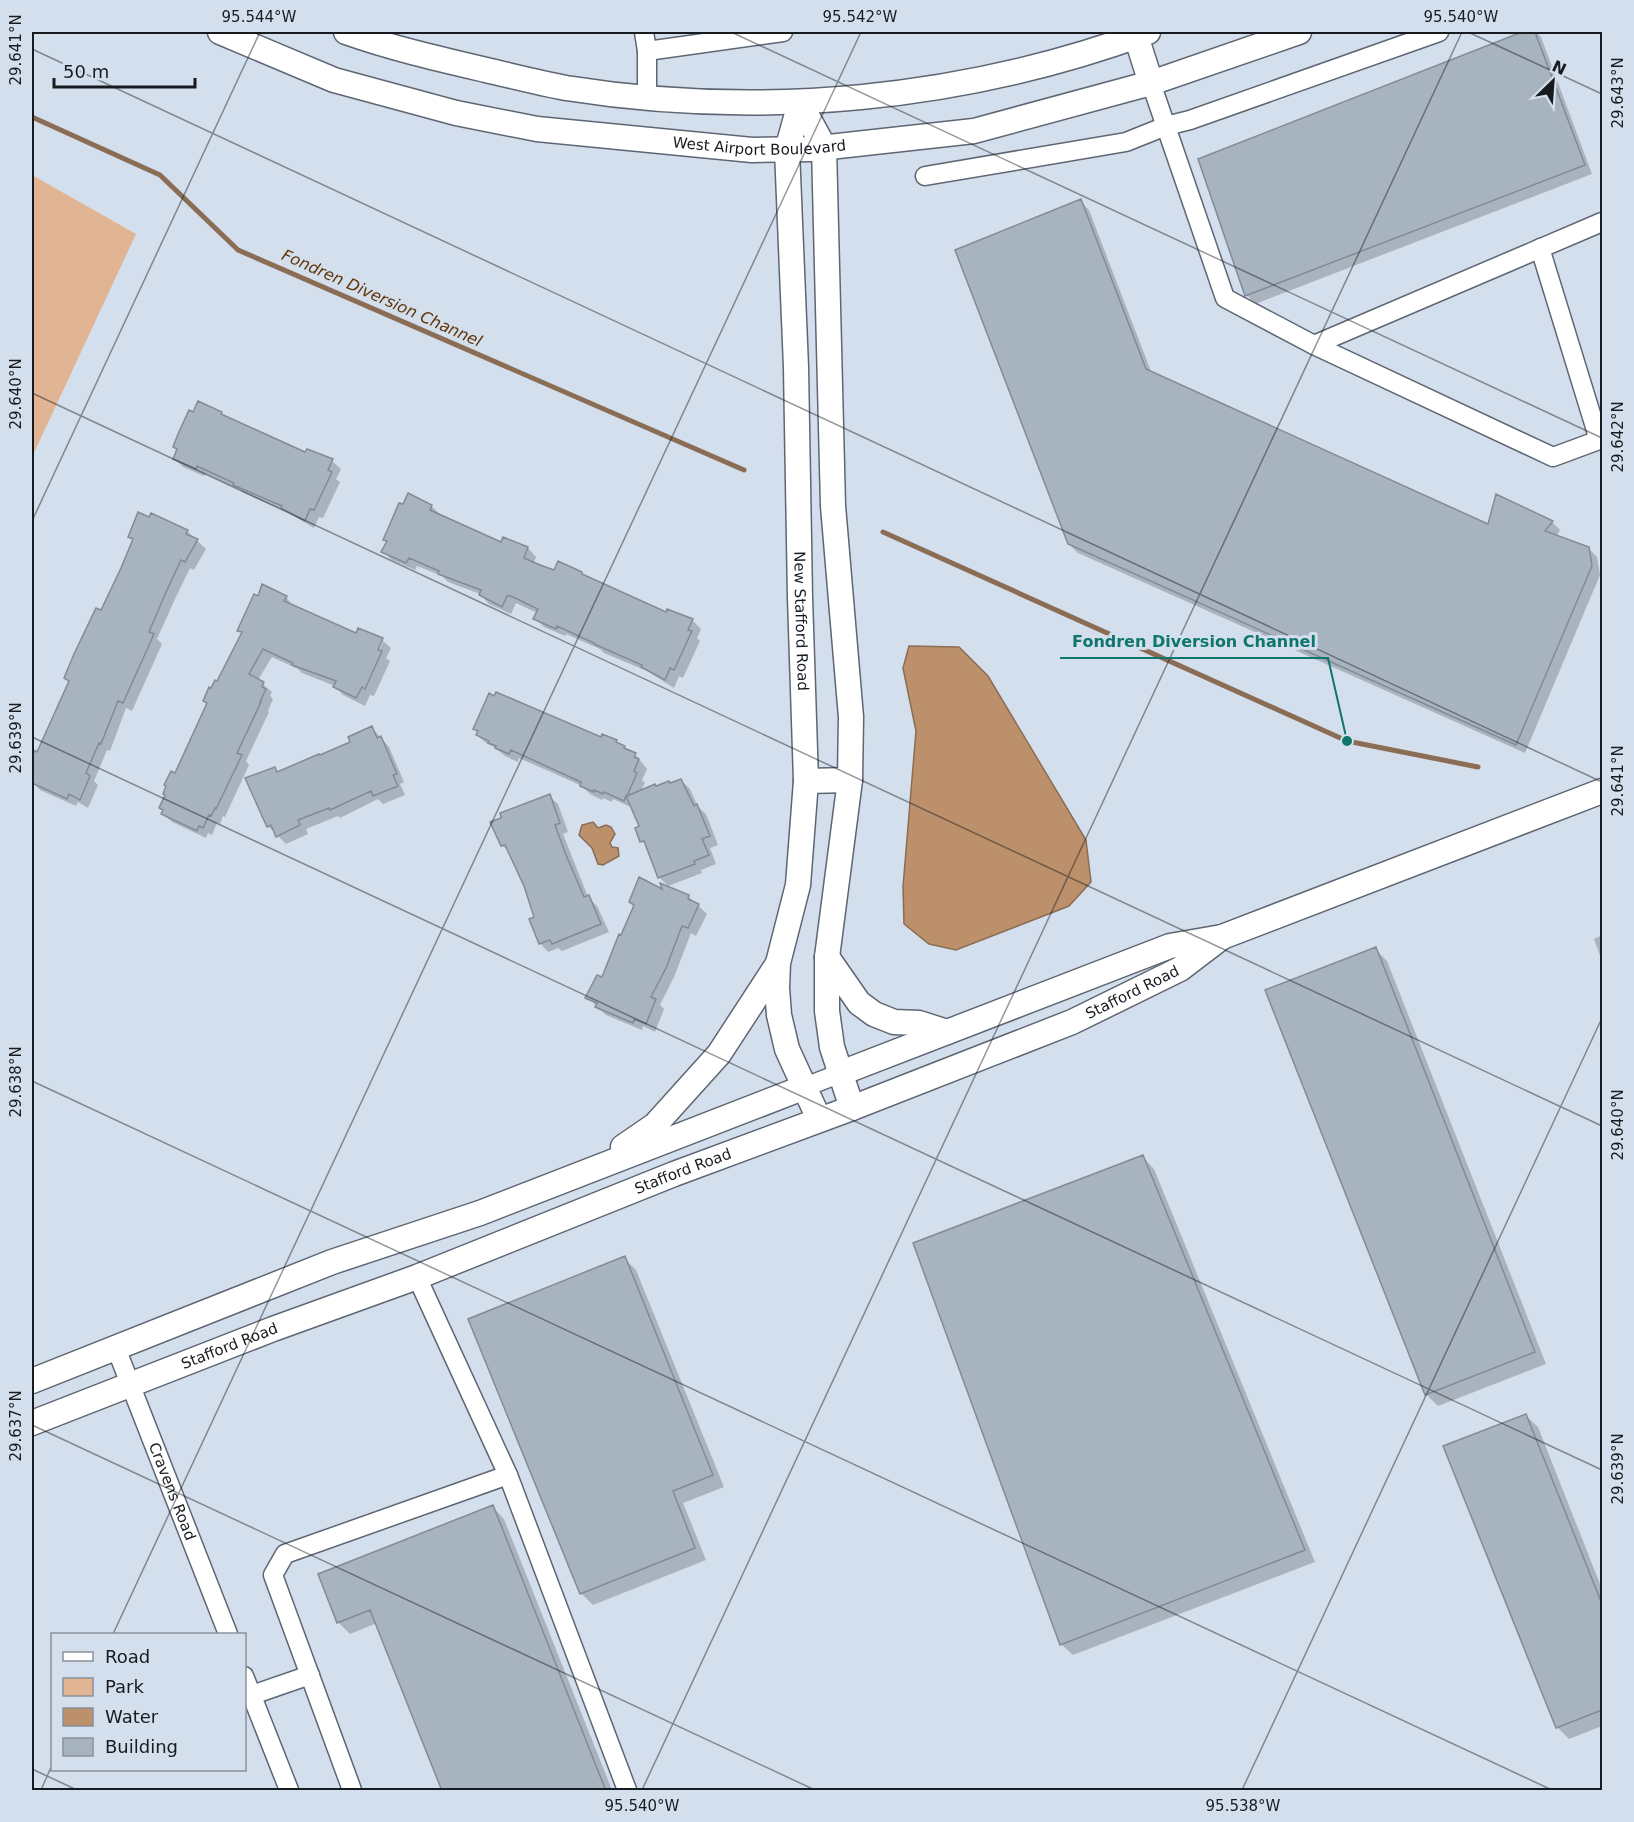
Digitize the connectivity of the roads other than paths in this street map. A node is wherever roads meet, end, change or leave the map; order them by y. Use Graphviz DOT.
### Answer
graph roads {
  1 [pos="220,32"];
  2 [pos="346,32"];
  3 [pos="644,32"];
  4 [pos="783,32"];
  5 [pos="1299,32"];
  6 [pos="1439,32"];
  7 [pos="1140,33"];
  8 [pos="252,38"];
  9 [pos="646,51"];
  10 [pos="1151,83"];
  11 [pos="647,97"];
  12 [pos="800,103"];
  13 [pos="1166,126"];
  14 [pos="824,147"];
  15 [pos="787,150"];
  16 [pos="925,176"];
  17 [pos="1602,222"];
  18 [pos="1540,248"];
  19 [pos="1314,345"];
  20 [pos="850,780"];
  21 [pos="806,781"];
  22 [pos="1602,791"];
  23 [pos="1222,937"];
  24 [pos="826,957"];
  25 [pos="778,963"];
  26 [pos="947,1032"];
  27 [pos="841,1073"];
  28 [pos="805,1087"];
  29 [pos="852,1108"];
  30 [pos="819,1119"];
  31 [pos="588,1171"];
  32 [pos="417,1277"];
  33 [pos="116,1348"];
  34 [pos="32,1381"];
  35 [pos="130,1384"];
  36 [pos="32,1423"];
  37 [pos="508,1475"];
  38 [pos="227,1633"];
  39 [pos="310,1675"];
  40 [pos="246,1681"];
  41 [pos="252,1695"];
  42 [pos="289,1791"];
  43 [pos="352,1791"];
  44 [pos="627,1791"];
  1 -- 8 [label="main road, West Airport Boulevard"];
  2 -- 11 [label="main road"];
  3 -- 9 [label="street"];
  4 -- 9 [label="street"];
  5 -- 10 [label="main road, West Airport Boulevard"];
  6 -- 13 [label="street"];
  7 -- 10 [label="main road"];
  7 -- 12 [label="main road"];
  8 -- 15 [label="main road, West Airport Boulevard"];
  9 -- 11 [label="street"];
  10 -- 13 [label="street"];
  10 -- 14 [label="main road, West Airport Boulevard"];
  11 -- 12 [label="main road"];
  12 -- 14 [label="main road"];
  12 -- 15 [label="main road, New Stafford Road"];
  13 -- 16 [label="street"];
  13 -- 19 [label="street"];
  14 -- 15 [label="main road, West Airport Boulevard"];
  14 -- 20 [label="main road"];
  15 -- 21 [label="main road, New Stafford Road"];
  17 -- 18 [label="street"];
  18 -- 19 [label="street"];
  18 -- 19 [label="street"];
  20 -- 21 [label="main road"];
  20 -- 24 [label="main road"];
  21 -- 25 [label="main road, New Stafford Road"];
  22 -- 23 [label="main road, Stafford Road"];
  23 -- 26 [label="main road, Stafford Road"];
  23 -- 29 [label="main road, Stafford Road"];
  24 -- 26 [label="main road"];
  24 -- 27 [label="main road"];
  25 -- 28 [label="main road, New Stafford Road"];
  25 -- 31 [label="main road"];
  26 -- 27 [label="main road, Stafford Road"];
  27 -- 28 [label="street"];
  27 -- 29 [label="main road"];
  28 -- 30 [label="main road, New Stafford Road"];
  28 -- 31 [label="main road"];
  29 -- 30 [label="main road, Stafford Road"];
  30 -- 32 [label="main road, Stafford Road"];
  31 -- 33 [label="main road"];
  32 -- 35 [label="main road, Stafford Road"];
  32 -- 37 [label="street"];
  33 -- 34 [label="main road"];
  33 -- 35 [label="street, Cravens Road"];
  35 -- 36 [label="main road, Stafford Road"];
  35 -- 38 [label="street, Cravens Road"];
  37 -- 39 [label="street"];
  37 -- 44 [label="street"];
  39 -- 41 [label="street"];
  39 -- 43 [label="street"];
  40 -- 41 [label="street"];
  41 -- 42 [label="street"];
}
